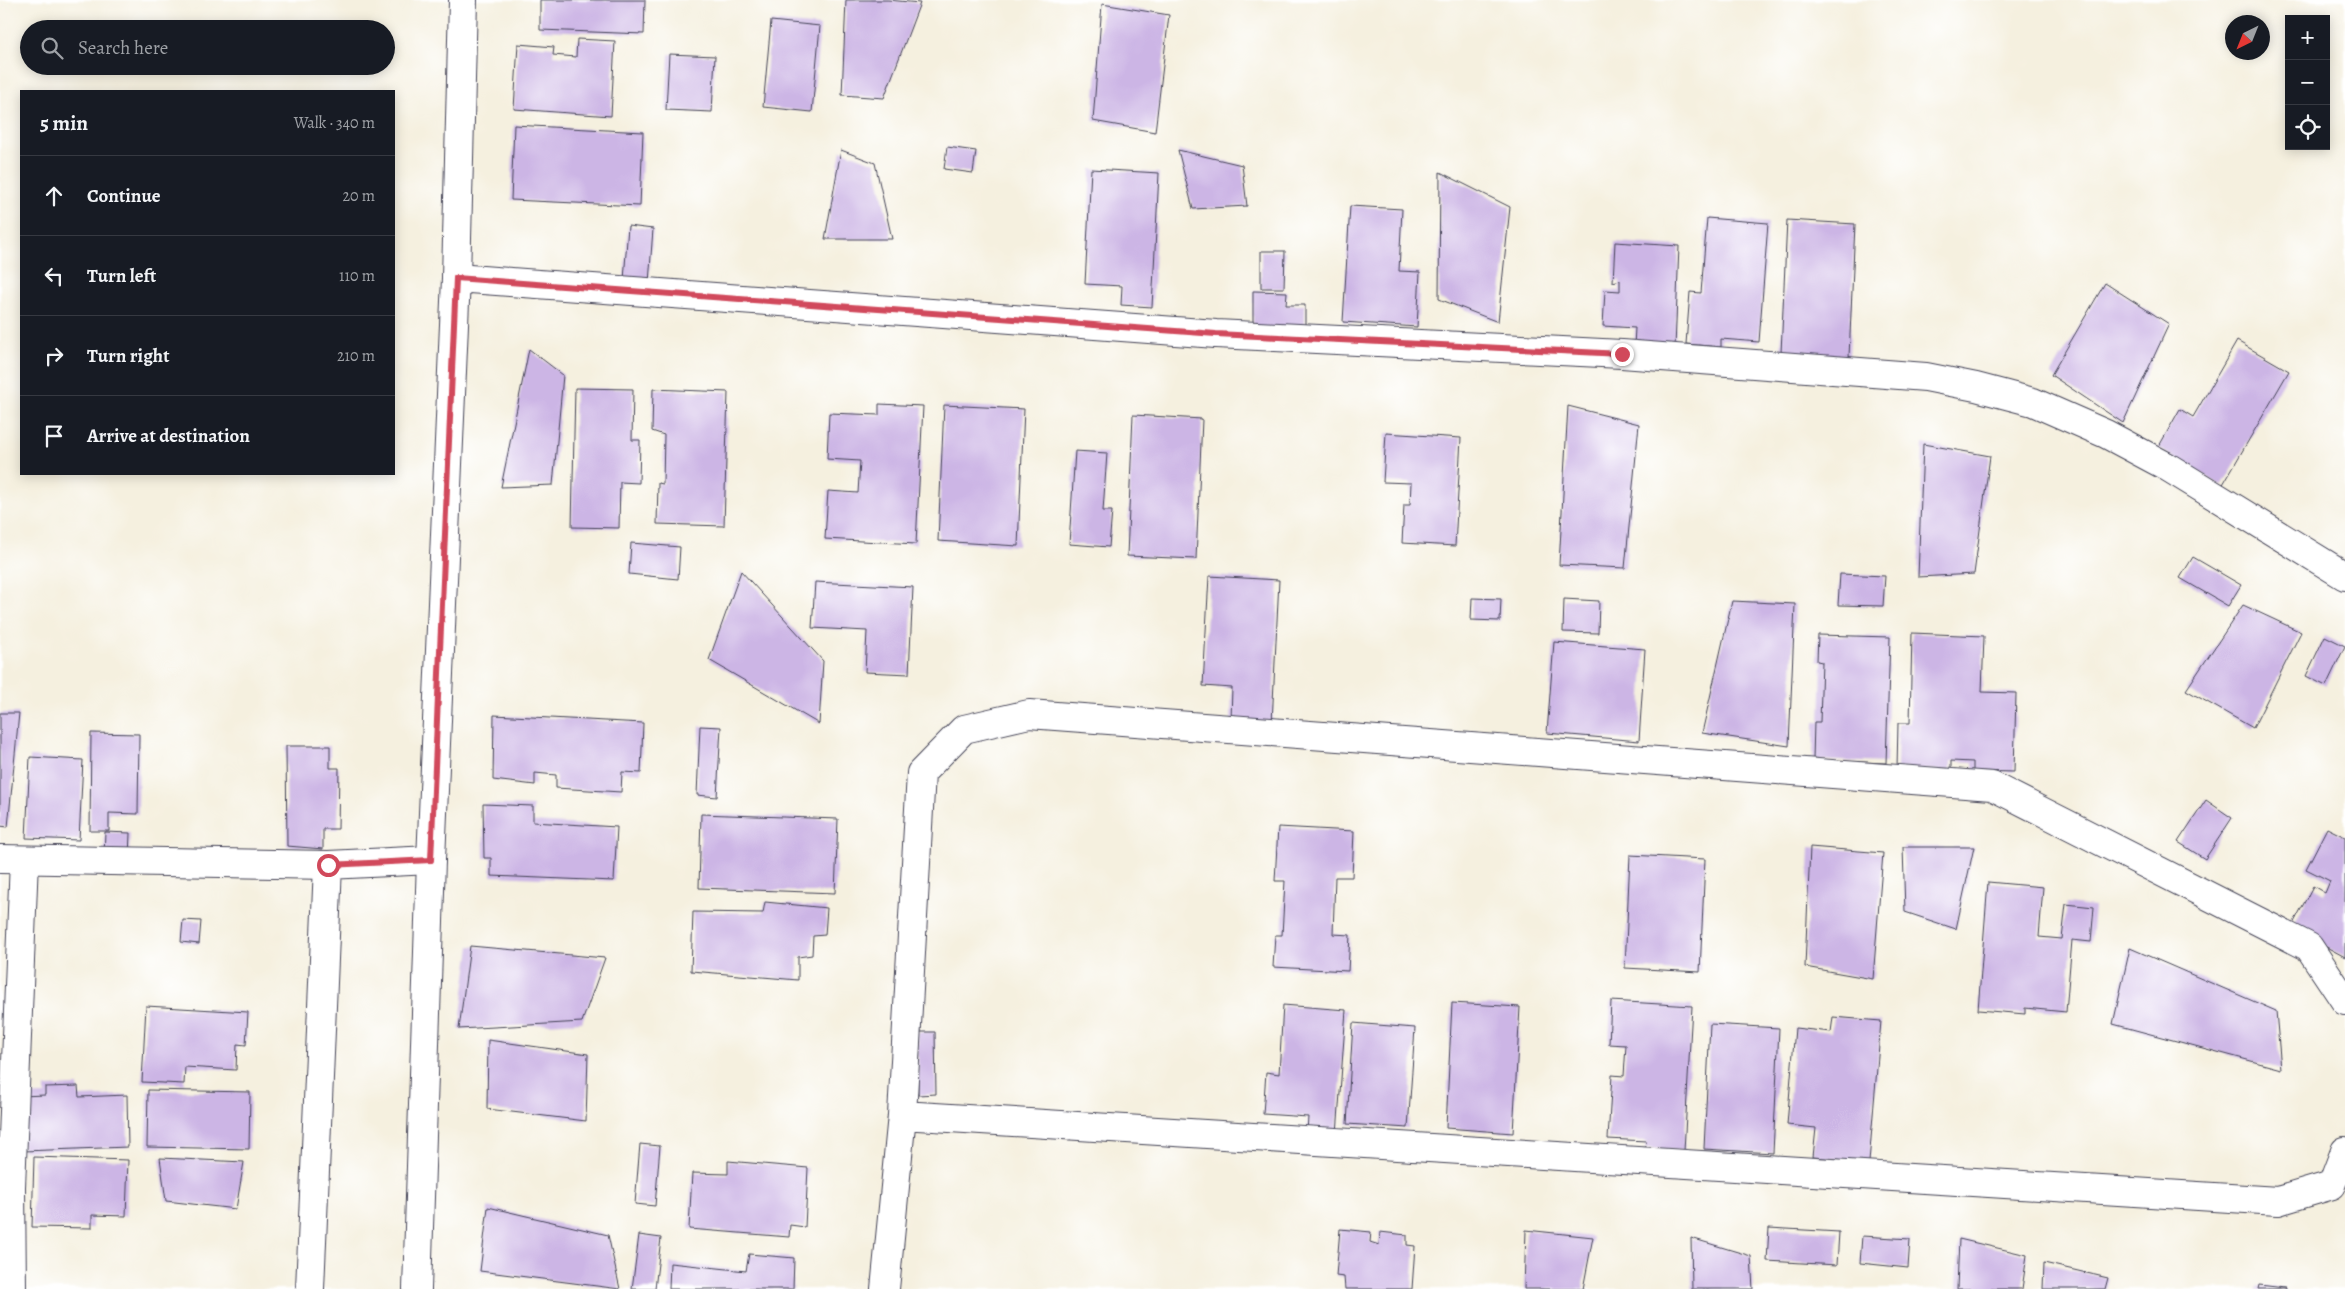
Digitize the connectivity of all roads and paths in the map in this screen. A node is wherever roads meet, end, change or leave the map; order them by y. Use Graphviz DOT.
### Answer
graph roads {
  1 [pos="463,0"];
  2 [pos="456,278"];
  3 [pos="2345,576"];
  4 [pos="12,859"];
  5 [pos="431,860"];
  6 [pos="328,865"];
  7 [pos="2345,1002"];
  8 [pos="902,1115"];
  9 [pos="2345,1152"];
  10 [pos="6,1186"];
  11 [pos="12,1289"];
  12 [pos="310,1289"];
  13 [pos="417,1289"];
  14 [pos="886,1289"];
  1 -- 2 [label="street"];
  2 -- 3 [label="street"];
  2 -- 5 [label="street"];
  4 -- 6 [label="street"];
  4 -- 10 [label="street"];
  5 -- 6 [label="street"];
  5 -- 13 [label="street"];
  6 -- 12 [label="street"];
  7 -- 8 [label="street"];
  8 -- 9 [label="street"];
  8 -- 14 [label="street"];
  10 -- 11 [label="street"];
}
